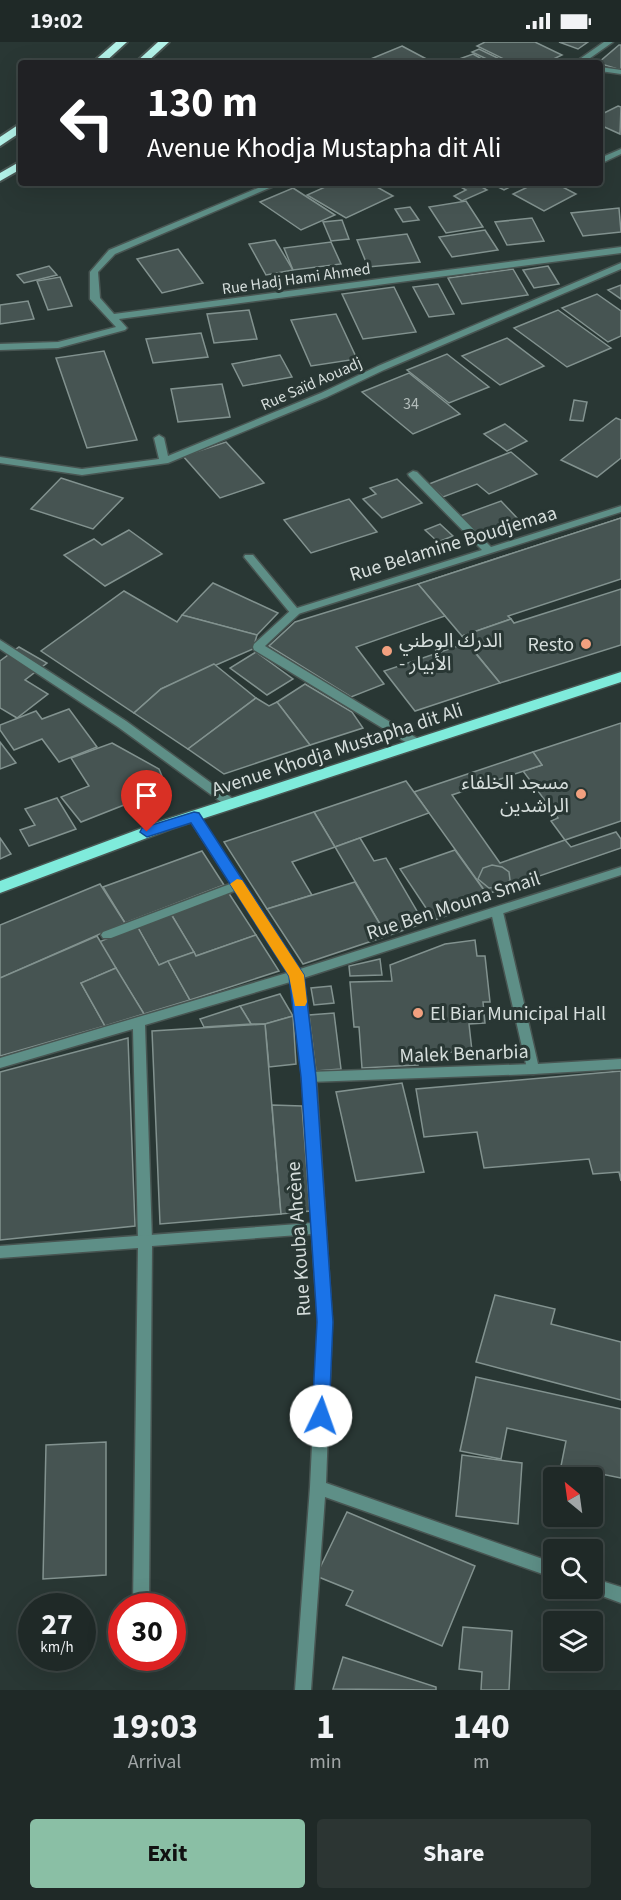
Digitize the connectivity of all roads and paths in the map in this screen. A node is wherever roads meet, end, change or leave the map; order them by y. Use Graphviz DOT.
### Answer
graph roads {
  1 [pos="122,42"];
  2 [pos="164,42"];
  3 [pos="609,42"];
  4 [pos="101,60"];
  5 [pos="143,60"];
  6 [pos="582,60"];
  7 [pos="603,69"];
  8 [pos="621,72"];
  9 [pos="18,128"];
  10 [pos="0,143"];
  11 [pos="621,151"];
  12 [pos="603,160"];
  13 [pos="18,166"];
  14 [pos="0,178"];
  15 [pos="270,186"];
  16 [pos="621,250"];
  17 [pos="621,266"];
  18 [pos="112,318"];
  19 [pos="0,347"];
  20 [pos="159,438"];
  21 [pos="0,460"];
  22 [pos="164,460"];
  23 [pos="413,474"];
  24 [pos="621,509"];
  25 [pos="489,551"];
  26 [pos="249,557"];
  27 [pos="295,612"];
  28 [pos="0,644"];
  29 [pos="621,677"];
  30 [pos="416,743"];
  31 [pos="232,804"];
  32 [pos="194,817"];
  33 [pos="621,871"];
  34 [pos="238,885"];
  35 [pos="0,887"];
  36 [pos="497,912"];
  37 [pos="107,935"];
  38 [pos="297,975"];
  39 [pos="139,1023"];
  40 [pos="0,1063"];
  41 [pos="621,1064"];
  42 [pos="532,1069"];
  43 [pos="309,1077"];
  44 [pos="318,1228"];
  45 [pos="145,1240"];
  46 [pos="0,1252"];
  47 [pos="318,1487"];
  48 [pos="543,1567"];
  49 [pos="603,1589"];
  50 [pos="141,1593"];
  51 [pos="621,1595"];
  52 [pos="303,1690"];
  1 -- 4 [label="highway"];
  2 -- 5 [label="highway"];
  3 -- 6 [label="street"];
  7 -- 8 [label="street"];
  9 -- 10 [label="highway"];
  11 -- 12 [label="street"];
  13 -- 14 [label="highway"];
  15 -- 18 [label="street"];
  16 -- 18 [label="street, Rue Hadj Hami Ahmed"];
  17 -- 22 [label="street, Rue Saïd Aouadj"];
  18 -- 19 [label="street"];
  20 -- 22 [label="street"];
  21 -- 22 [label="street, Rue Saïd Aouadj"];
  23 -- 25 [label="street"];
  24 -- 25 [label="street, Rue Belamine Boudjemaa"];
  25 -- 27 [label="street, Rue Belamine Boudjemaa"];
  26 -- 27 [label="street"];
  27 -- 30 [label="street"];
  28 -- 31 [label="street"];
  29 -- 30 [label="main road, Avenue Khodja Mustapha dit Ali"];
  30 -- 31 [label="main road, Avenue Khodja Mustapha dit Ali"];
  31 -- 32 [label="main road, Avenue Khodja Mustapha dit Ali"];
  32 -- 34 [label="street, Rue Kouba Ahcène"];
  32 -- 35 [label="main road, Avenue Khodja Mustapha dit Ali"];
  33 -- 36 [label="street, Rue Ben Mouna Smail"];
  34 -- 37 [label="street"];
  34 -- 38 [label="street, Rue Kouba Ahcène"];
  36 -- 38 [label="street, Rue Ben Mouna Smail"];
  36 -- 42 [label="street"];
  38 -- 39 [label="street, Rue Ben Mouna Smail"];
  38 -- 43 [label="street, Rue Kouba Ahcène"];
  39 -- 40 [label="street, Rue Ben Mouna Smail"];
  39 -- 45 [label="street"];
  41 -- 42 [label="street, Malek Benarbia"];
  42 -- 43 [label="street, Malek Benarbia"];
  43 -- 44 [label="street, Rue Kouba Ahcène"];
  44 -- 45 [label="street"];
  44 -- 47 [label="street, Rue Kouba Ahcène"];
  45 -- 46 [label="street"];
  45 -- 50 [label="street"];
  47 -- 48 [label="street"];
  47 -- 52 [label="street, Rue Kouba Ahcène"];
  49 -- 51 [label="street"];
}
